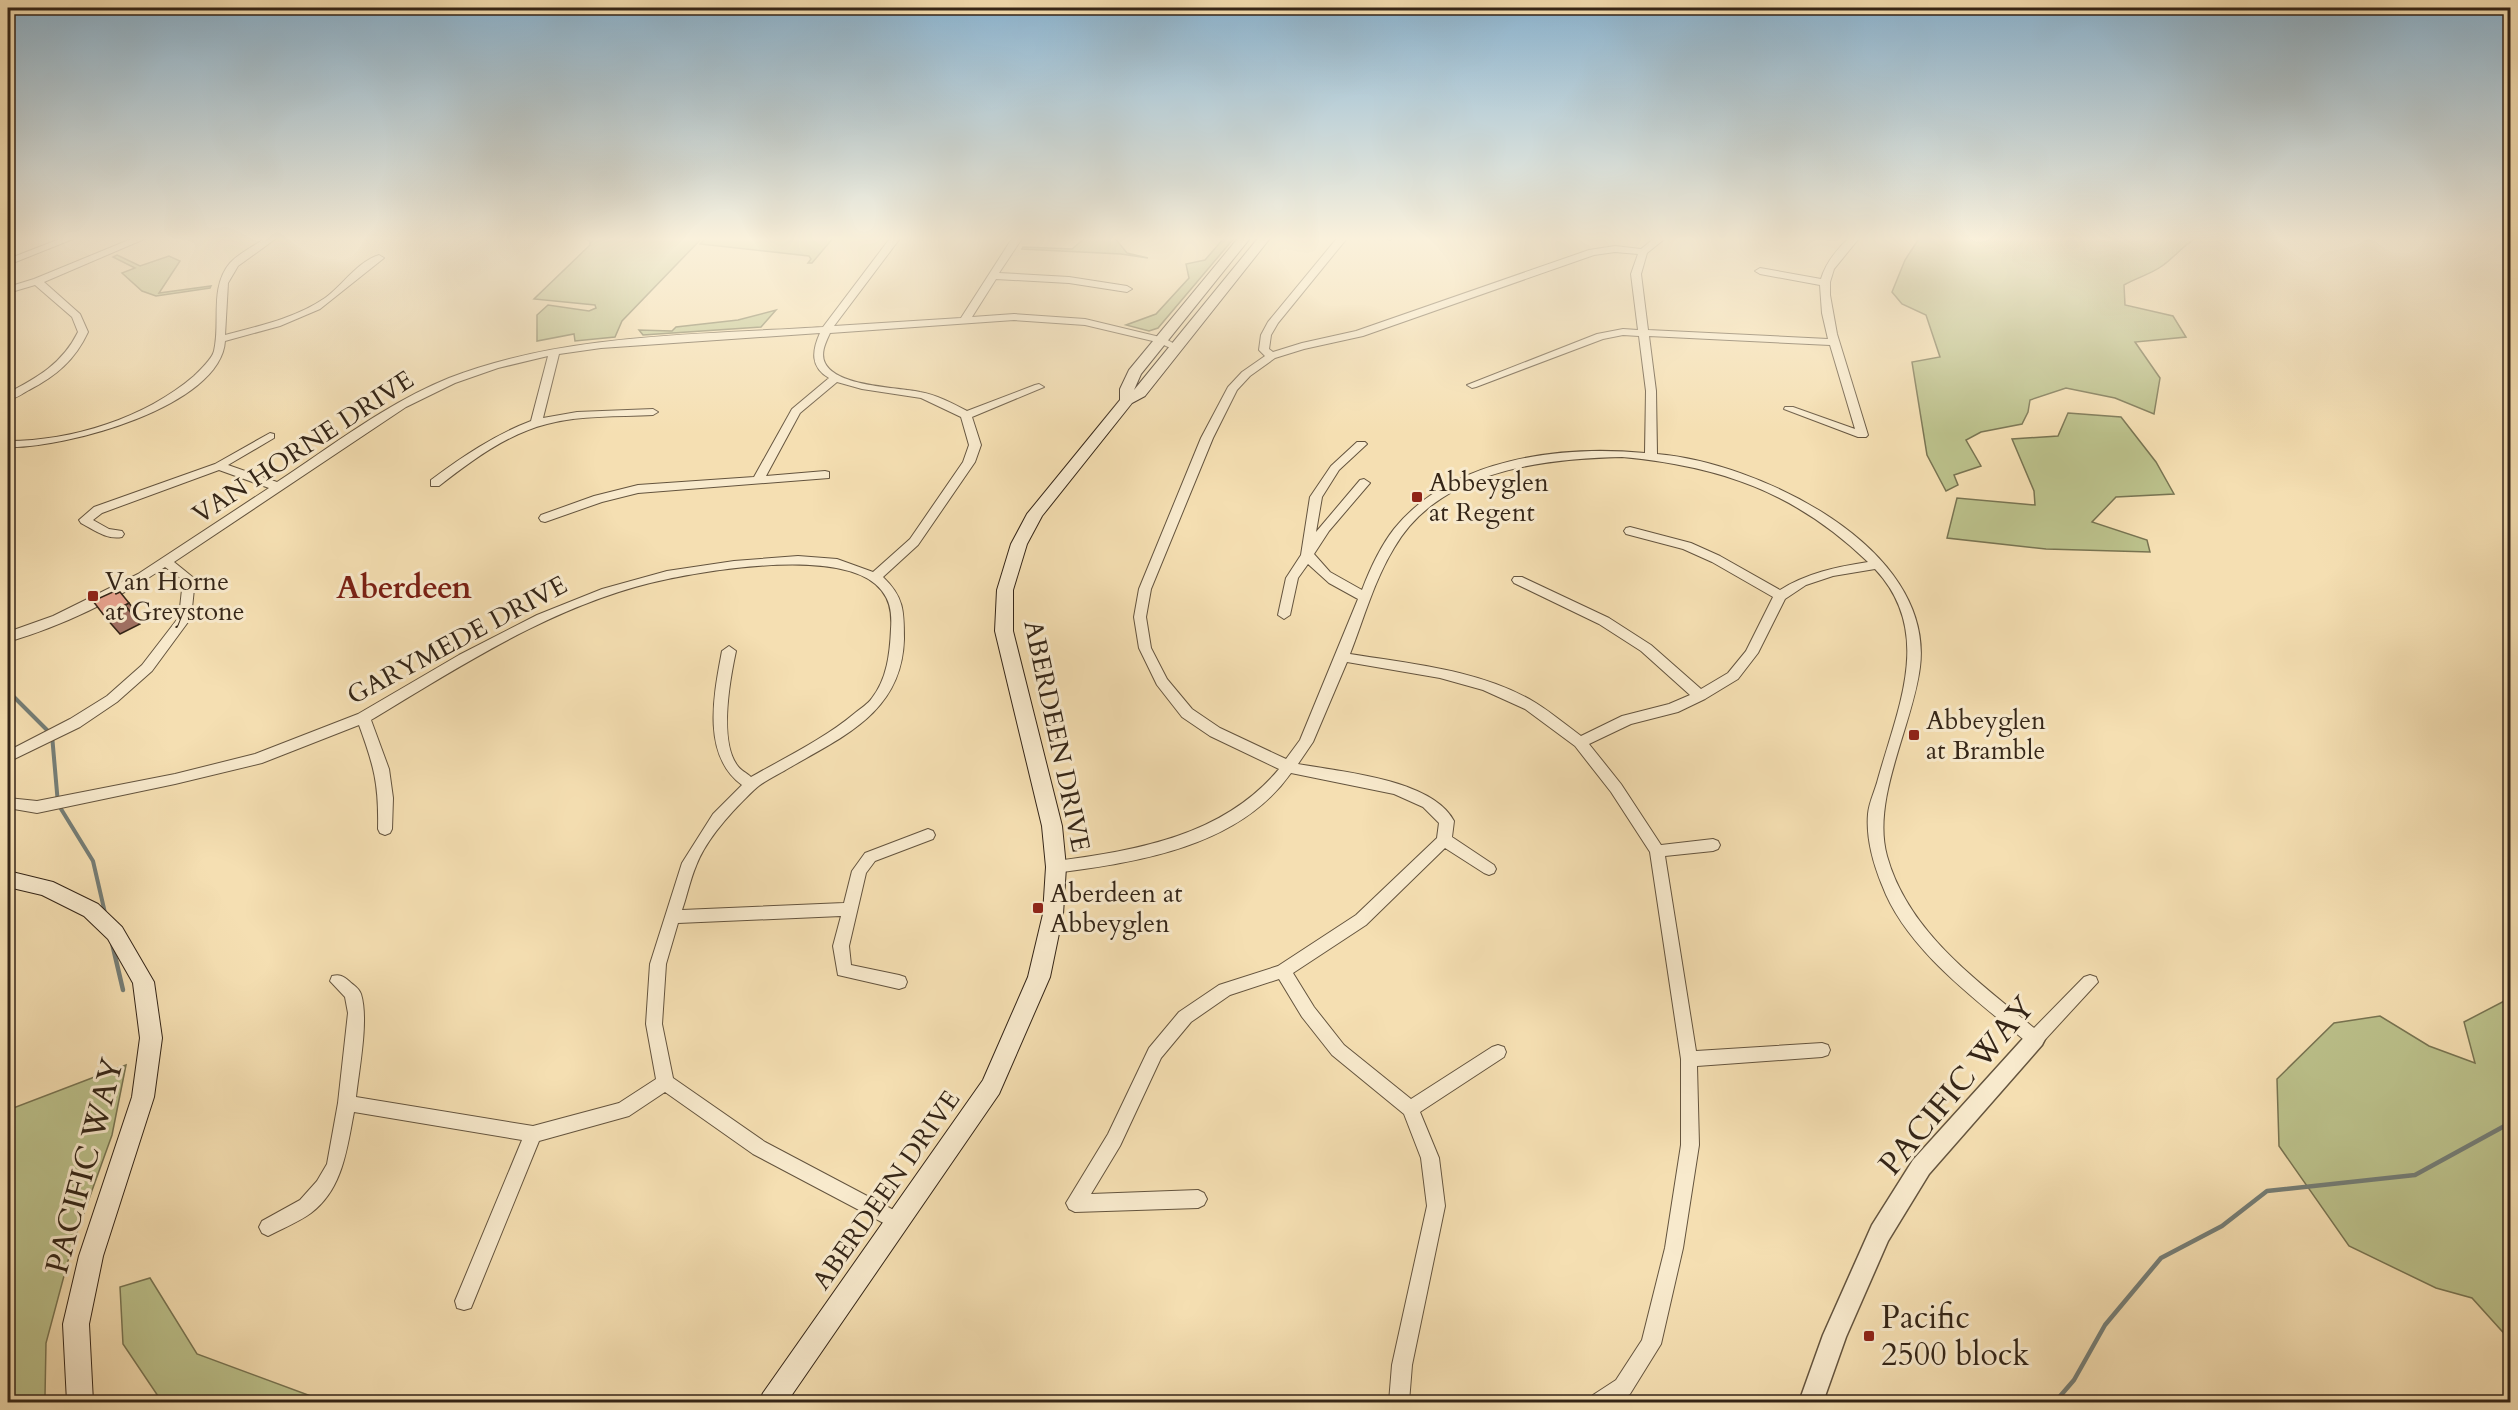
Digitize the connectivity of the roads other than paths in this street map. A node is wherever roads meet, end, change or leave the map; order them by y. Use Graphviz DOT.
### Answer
graph roads {
  1 [pos="61,303"];
  2 [pos="223,303"];
  3 [pos="322,303"];
  4 [pos="846,303"];
  5 [pos="976,303"];
  6 [pos="1191,303"];
  7 [pos="1211,303"];
  8 [pos="1289,303"];
  9 [pos="1448,303"];
  10 [pos="1639,303"];
  11 [pos="1827,303"];
  12 [pos="966,318"];
  13 [pos="827,328"];
  14 [pos="1643,332"];
  15 [pos="222,339"];
  16 [pos="1160,340"];
  17 [pos="1836,342"];
  18 [pos="1175,347"];
  19 [pos="554,351"];
  20 [pos="1271,356"];
  21 [pos="834,379"];
  22 [pos="1472,385"];
  23 [pos="1040,387"];
  24 [pos="8,397"];
  25 [pos="1127,400"];
  26 [pos="1789,409"];
  27 [pos="653,412"];
  28 [pos="966,415"];
  29 [pos="536,423"];
  30 [pos="270,436"];
  31 [pos="8,444"];
  32 [pos="1361,444"];
  33 [pos="1651,456"];
  34 [pos="219,465"];
  35 [pos="825,475"];
  36 [pos="759,478"];
  37 [pos="435,483"];
  38 [pos="1364,483"];
  39 [pos="279,487"];
  40 [pos="544,519"];
  41 [pos="1630,531"];
  42 [pos="118,534"];
  43 [pos="1307,554"];
  44 [pos="166,562"];
  45 [pos="1878,564"];
  46 [pos="875,577"];
  47 [pos="1518,580"];
  48 [pos="1780,596"];
  49 [pos="1366,597"];
  50 [pos="1284,615"];
  51 [pos="8,638"];
  52 [pos="729,651"];
  53 [pos="1343,657"];
  54 [pos="1701,696"];
  55 [pos="363,718"];
  56 [pos="1581,742"];
  57 [pos="8,758"];
  58 [pos="1291,768"];
  59 [pos="751,784"];
  60 [pos="8,803"];
  61 [pos="385,829"];
  62 [pos="928,835"];
  63 [pos="1444,840"];
  64 [pos="1713,845"];
  65 [pos="1657,851"];
  66 [pos="1056,867"];
  67 [pos="1489,869"];
  68 [pos="8,879"];
  69 [pos="849,909"];
  70 [pos="672,917"];
  71 [pos="1283,971"];
  72 [pos="338,981"];
  73 [pos="899,982"];
  74 [pos="2090,982"];
  75 [pos="2036,1039"];
  76 [pos="1822,1050"];
  77 [pos="1498,1052"];
  78 [pos="1689,1059"];
  79 [pos="665,1082"];
  80 [pos="347,1103"];
  81 [pos="1410,1109"];
  82 [pos="533,1134"];
  83 [pos="1198,1199"];
  84 [pos="899,1222"];
  85 [pos="268,1227"];
  86 [pos="464,1301"];
  87 [pos="80,1402"];
  88 [pos="772,1402"];
  89 [pos="1399,1402"];
  90 [pos="1600,1402"];
  91 [pos="1811,1402"];
  1 -- 24 [label="street"];
  2 -- 15 [label="street"];
  3 -- 15 [label="street"];
  4 -- 13 [label="street"];
  5 -- 12 [label="street"];
  6 -- 16 [label="main road, ABERDEEN DRIVE"];
  7 -- 18 [label="main road, ABERDEEN DRIVE"];
  8 -- 20 [label="street"];
  9 -- 20 [label="street"];
  10 -- 14 [label="street"];
  11 -- 17 [label="street"];
  12 -- 13 [label="street, VAN HORNE DRIVE"];
  12 -- 16 [label="street, VAN HORNE DRIVE"];
  13 -- 19 [label="street, VAN HORNE DRIVE"];
  13 -- 21 [label="street"];
  14 -- 17 [label="street"];
  14 -- 22 [label="street"];
  14 -- 33 [label="street"];
  15 -- 31 [label="street"];
  16 -- 18 [label="street, VAN HORNE DRIVE"];
  16 -- 25 [label="main road, ABERDEEN DRIVE"];
  17 -- 26 [label="street"];
  18 -- 25 [label="main road, ABERDEEN DRIVE"];
  19 -- 29 [label="street"];
  19 -- 39 [label="street, VAN HORNE DRIVE"];
  20 -- 58 [label="street"];
  21 -- 28 [label="street"];
  21 -- 36 [label="street"];
  23 -- 28 [label="street"];
  25 -- 66 [label="main road, ABERDEEN DRIVE"];
  27 -- 29 [label="street"];
  28 -- 46 [label="street"];
  29 -- 37 [label="street"];
  30 -- 34 [label="street"];
  32 -- 43 [label="street"];
  33 -- 45 [label="street"];
  33 -- 49 [label="street"];
  34 -- 39 [label="street"];
  34 -- 42 [label="street"];
  35 -- 36 [label="street"];
  36 -- 40 [label="street"];
  38 -- 43 [label="street"];
  39 -- 44 [label="street, VAN HORNE DRIVE"];
  41 -- 48 [label="street"];
  43 -- 49 [label="street"];
  43 -- 50 [label="street"];
  44 -- 51 [label="street, VAN HORNE DRIVE"];
  44 -- 57 [label="street"];
  45 -- 48 [label="street"];
  45 -- 75 [label="street"];
  46 -- 55 [label="street, GARYMEDE DRIVE"];
  46 -- 59 [label="street"];
  47 -- 54 [label="street"];
  48 -- 54 [label="street"];
  49 -- 53 [label="street"];
  52 -- 59 [label="street"];
  53 -- 56 [label="street"];
  53 -- 58 [label="street"];
  54 -- 56 [label="street"];
  55 -- 60 [label="street, GARYMEDE DRIVE"];
  55 -- 61 [label="street"];
  56 -- 65 [label="street"];
  58 -- 63 [label="street"];
  58 -- 66 [label="street"];
  59 -- 70 [label="street"];
  62 -- 69 [label="street"];
  63 -- 67 [label="street"];
  63 -- 71 [label="street"];
  64 -- 65 [label="street"];
  65 -- 78 [label="street"];
  66 -- 84 [label="main road, ABERDEEN DRIVE"];
  68 -- 87 [label="main road, PACIFIC WAY"];
  69 -- 70 [label="street"];
  69 -- 73 [label="street"];
  70 -- 79 [label="street"];
  71 -- 81 [label="street"];
  71 -- 83 [label="street"];
  72 -- 80 [label="street"];
  74 -- 75 [label="street, PACIFIC WAY"];
  75 -- 91 [label="street, PACIFIC WAY"];
  76 -- 78 [label="street"];
  77 -- 81 [label="street"];
  78 -- 90 [label="street"];
  79 -- 82 [label="street"];
  79 -- 84 [label="street"];
  80 -- 82 [label="street"];
  80 -- 85 [label="street"];
  81 -- 89 [label="street"];
  82 -- 86 [label="street"];
  84 -- 88 [label="main road, ABERDEEN DRIVE"];
}
